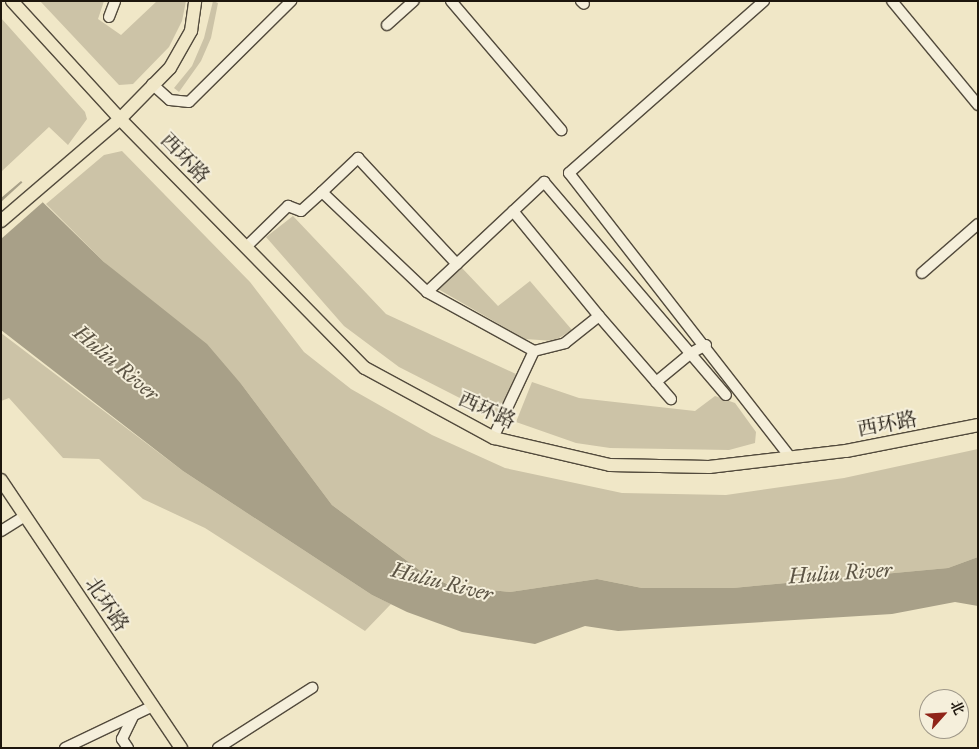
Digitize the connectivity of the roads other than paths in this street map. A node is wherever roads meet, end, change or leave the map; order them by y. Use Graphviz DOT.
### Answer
graph roads {
  1 [pos="12,1"];
  2 [pos="115,1"];
  3 [pos="195,1"];
  4 [pos="291,1"];
  5 [pos="414,1"];
  6 [pos="451,1"];
  7 [pos="764,1"];
  8 [pos="892,1"];
  9 [pos="109,16"];
  10 [pos="387,25"];
  11 [pos="152,84"];
  12 [pos="978,105"];
  13 [pos="120,119"];
  14 [pos="560,130"];
  15 [pos="322,192"];
  16 [pos="514,211"];
  17 [pos="1,221"];
  18 [pos="978,224"];
  19 [pos="246,247"];
  20 [pos="457,264"];
  21 [pos="922,273"];
  22 [pos="427,292"];
  23 [pos="600,316"];
  24 [pos="706,345"];
  25 [pos="534,351"];
  26 [pos="691,352"];
  27 [pos="656,382"];
  28 [pos="726,395"];
  29 [pos="671,399"];
  30 [pos="978,425"];
  31 [pos="493,438"];
  32 [pos="791,458"];
  33 [pos="1,480"];
  34 [pos="25,516"];
  35 [pos="1,532"];
  36 [pos="312,688"];
  37 [pos="153,706"];
  38 [pos="133,716"];
  39 [pos="65,748"];
  40 [pos="128,748"];
  41 [pos="181,748"];
  42 [pos="218,748"];
  1 -- 13 [label="main road, 西环路"];
  2 -- 9 [label="street"];
  3 -- 11 [label="main road"];
  4 -- 11 [label="street"];
  5 -- 10 [label="street"];
  6 -- 14 [label="street"];
  7 -- 24 [label="street"];
  8 -- 12 [label="street"];
  11 -- 13 [label="main road"];
  13 -- 17 [label="main road"];
  13 -- 19 [label="main road, 西环路"];
  15 -- 19 [label="street"];
  15 -- 20 [label="street"];
  15 -- 22 [label="street"];
  16 -- 20 [label="street"];
  16 -- 23 [label="street"];
  16 -- 26 [label="street"];
  18 -- 21 [label="street"];
  19 -- 31 [label="main road, 西环路"];
  20 -- 22 [label="street"];
  22 -- 25 [label="street"];
  23 -- 25 [label="street"];
  23 -- 27 [label="street"];
  24 -- 26 [label="street"];
  24 -- 32 [label="street"];
  25 -- 31 [label="street"];
  26 -- 27 [label="street"];
  26 -- 28 [label="street"];
  27 -- 29 [label="street"];
  30 -- 32 [label="main road, 西环路"];
  31 -- 32 [label="main road, 西环路"];
  33 -- 34 [label="main road, 北环路"];
  34 -- 35 [label="street"];
  34 -- 37 [label="main road, 北环路"];
  36 -- 42 [label="street"];
  37 -- 38 [label="street"];
  37 -- 41 [label="main road, 北环路"];
  38 -- 39 [label="street"];
  38 -- 40 [label="street"];
}
